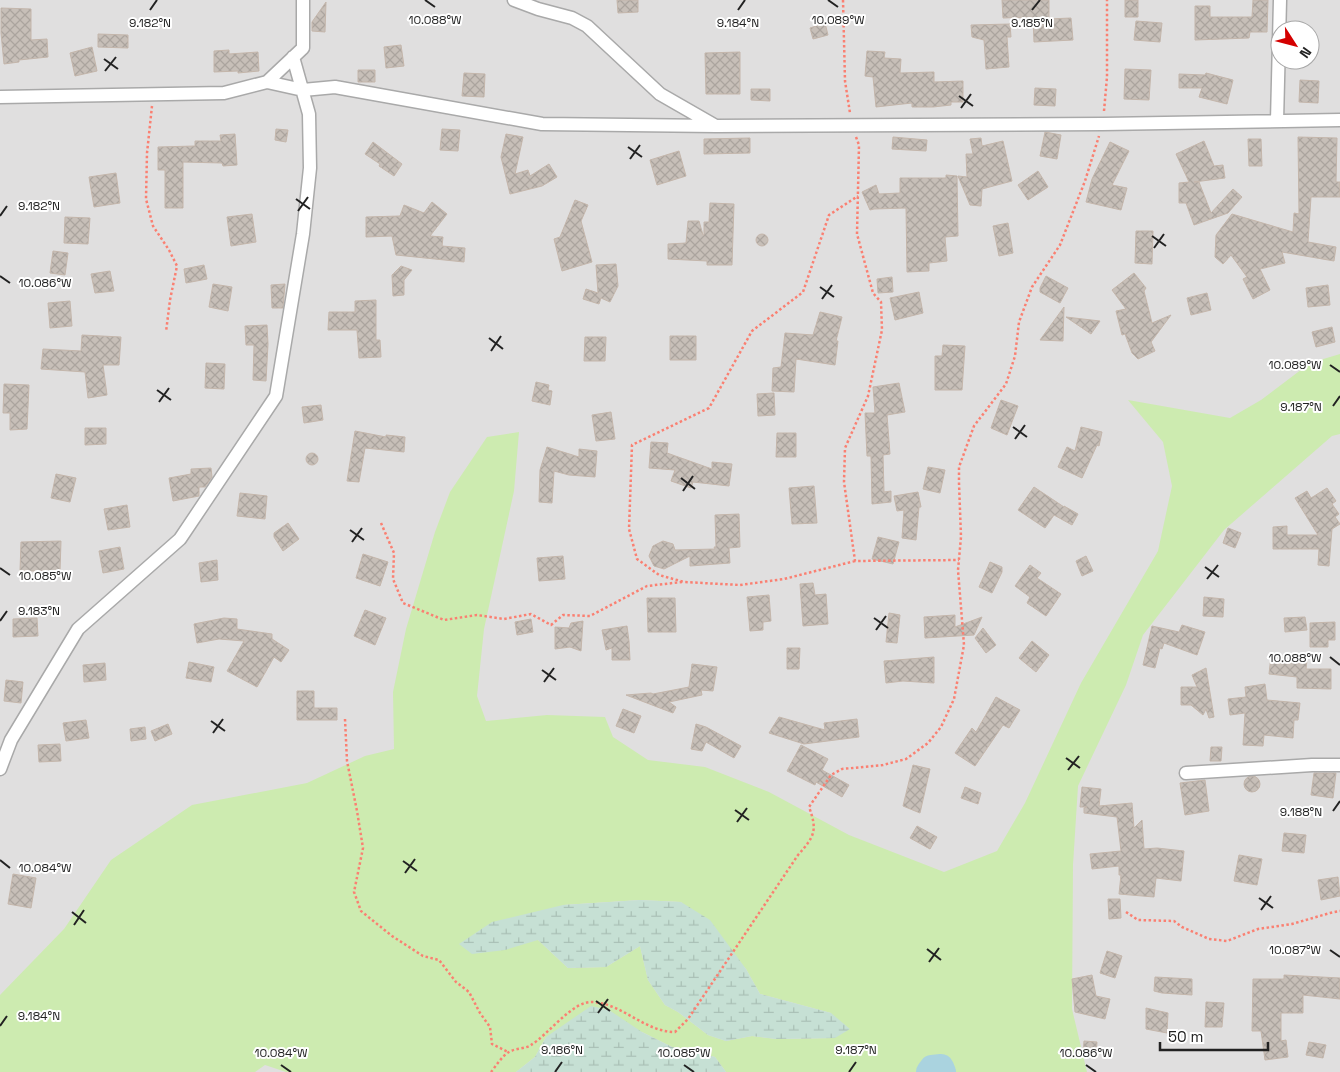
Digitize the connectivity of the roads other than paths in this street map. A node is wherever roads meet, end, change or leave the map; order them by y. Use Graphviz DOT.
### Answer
graph roads {
  1 [pos="303,0"];
  2 [pos="514,0"];
  3 [pos="1280,0"];
  4 [pos="536,4"];
  5 [pos="293,57"];
  6 [pos="267,82"];
  7 [pos="303,90"];
  8 [pos="0,97"];
  9 [pos="1340,120"];
  10 [pos="1277,121"];
  11 [pos="716,126"];
  12 [pos="1340,765"];
  13 [pos="0,769"];
  14 [pos="1186,773"];
  1 -- 5 [label="street"];
  2 -- 4 [label="street"];
  3 -- 10 [label="street"];
  4 -- 11 [label="street"];
  5 -- 6 [label="street"];
  5 -- 7 [label="street"];
  6 -- 7 [label="street"];
  6 -- 8 [label="street"];
  7 -- 11 [label="street"];
  7 -- 13 [label="street"];
  9 -- 10 [label="street"];
  10 -- 11 [label="street"];
  12 -- 14 [label="street"];
}
